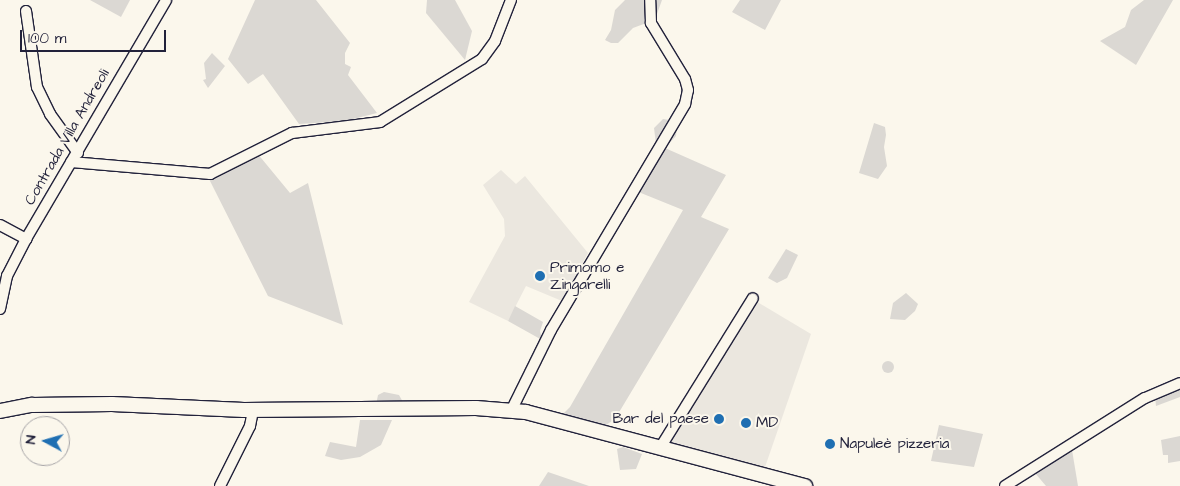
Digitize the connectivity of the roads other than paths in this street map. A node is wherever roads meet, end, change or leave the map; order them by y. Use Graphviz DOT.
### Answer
graph roads {
  1 [pos="166,0"];
  2 [pos="511,0"];
  3 [pos="650,0"];
  4 [pos="26,12"];
  5 [pos="78,153"];
  6 [pos="72,162"];
  7 [pos="0,225"];
  8 [pos="26,239"];
  9 [pos="753,298"];
  10 [pos="0,309"];
  11 [pos="1180,383"];
  12 [pos="253,410"];
  13 [pos="0,411"];
  14 [pos="511,411"];
  15 [pos="660,448"];
  16 [pos="220,486"];
  17 [pos="805,486"];
  18 [pos="1005,486"];
  1 -- 5 [label="street, Contrada Villa Andreoli"];
  2 -- 6 [label="street"];
  3 -- 14 [label="street"];
  4 -- 5 [label="street"];
  5 -- 6 [label="street, Contrada Villa Andreoli"];
  6 -- 8 [label="street, Contrada Villa Andreoli"];
  7 -- 8 [label="street"];
  8 -- 10 [label="street, Contrada Villa Andreoli"];
  9 -- 15 [label="street"];
  11 -- 18 [label="street"];
  12 -- 13 [label="main road"];
  12 -- 14 [label="main road"];
  12 -- 16 [label="street"];
  14 -- 15 [label="main road"];
  15 -- 17 [label="main road"];
}
